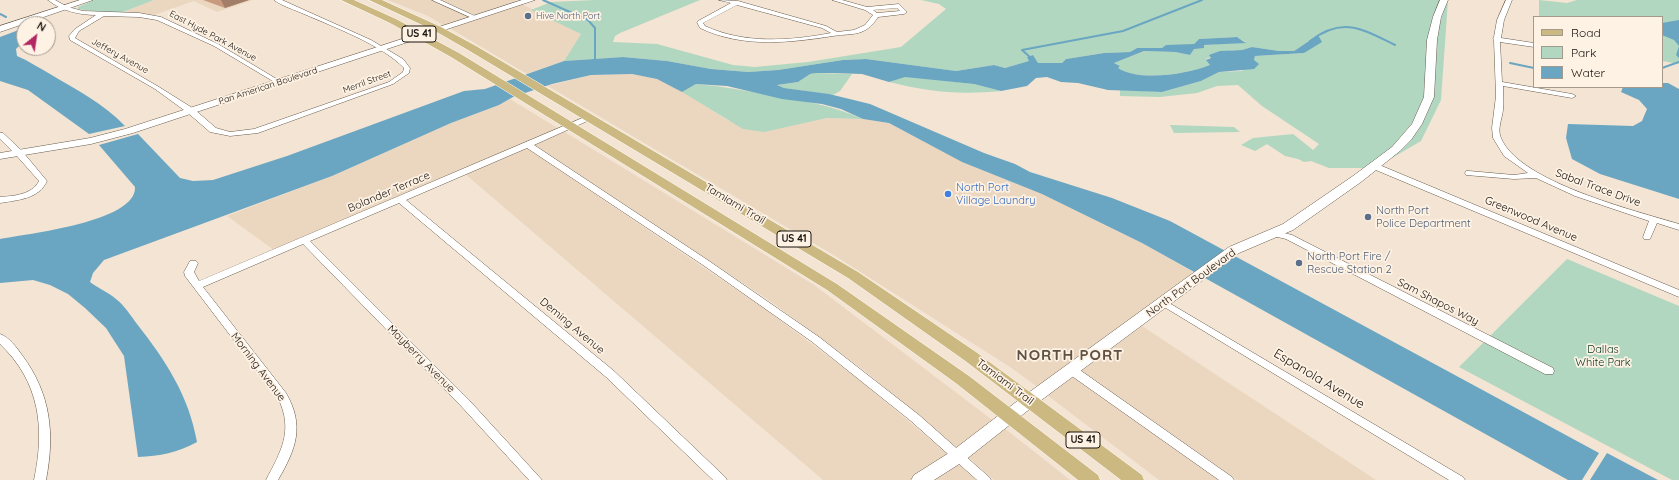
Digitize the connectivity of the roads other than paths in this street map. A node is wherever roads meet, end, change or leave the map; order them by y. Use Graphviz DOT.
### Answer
graph roads {
  1 [pos="51,0"];
  2 [pos="82,0"];
  3 [pos="89,0"];
  4 [pos="277,0"];
  5 [pos="346,0"];
  6 [pos="374,0"];
  7 [pos="436,0"];
  8 [pos="530,0"];
  9 [pos="722,0"];
  10 [pos="748,0"];
  11 [pos="835,0"];
  12 [pos="1444,0"];
  13 [pos="1509,0"];
  14 [pos="736,4"];
  15 [pos="64,7"];
  16 [pos="867,9"];
  17 [pos="101,15"];
  18 [pos="876,15"];
  19 [pos="474,17"];
  20 [pos="0,28"];
  21 [pos="438,29"];
  22 [pos="834,34"];
  23 [pos="421,35"];
  24 [pos="1496,39"];
  25 [pos="1533,45"];
  26 [pos="381,49"];
  27 [pos="278,82"];
  28 [pos="1499,83"];
  29 [pos="1572,96"];
  30 [pos="191,111"];
  31 [pos="590,118"];
  32 [pos="572,125"];
  33 [pos="0,135"];
  34 [pos="527,144"];
  35 [pos="19,153"];
  36 [pos="0,156"];
  37 [pos="1374,166"];
  38 [pos="1469,174"];
  39 [pos="1537,175"];
  40 [pos="400,199"];
  41 [pos="0,200"];
  42 [pos="1654,219"];
  43 [pos="1679,227"];
  44 [pos="1272,233"];
  45 [pos="1647,237"];
  46 [pos="304,240"];
  47 [pos="193,263"];
  48 [pos="196,286"];
  49 [pos="1679,294"];
  50 [pos="1164,303"];
  51 [pos="0,338"];
  52 [pos="1073,371"];
  53 [pos="1548,371"];
  54 [pos="1030,400"];
  55 [pos="1010,417"];
  56 [pos="958,456"];
  57 [pos="40,480"];
  58 [pos="272,480"];
  59 [pos="536,480"];
  60 [pos="721,480"];
  61 [pos="920,480"];
  62 [pos="985,480"];
  63 [pos="1091,480"];
  64 [pos="1135,480"];
  65 [pos="1228,480"];
  66 [pos="1459,480"];
  1 -- 15 [label="street, East Hyde Park Avenue"];
  2 -- 15 [label="street"];
  3 -- 15 [label="street"];
  4 -- 26 [label="street, Merril Street"];
  5 -- 23 [label="main road, Tamiami Trail / US 41"];
  6 -- 21 [label="main road, Tamiami Trail / US 41"];
  7 -- 19 [label="street"];
  8 -- 19 [label="street, Pan American Boulevard"];
  9 -- 14 [label="street"];
  10 -- 14 [label="street"];
  11 -- 16 [label="street"];
  12 -- 37 [label="street, North Port Boulevard"];
  13 -- 24 [label="street, Sabal Trace Drive"];
  14 -- 22 [label="street"];
  14 -- 22 [label="street"];
  15 -- 17 [label="street, East Hyde Park Avenue"];
  15 -- 20 [label="street"];
  16 -- 18 [label="street"];
  16 -- 18 [label="street"];
  17 -- 27 [label="street, East Hyde Park Avenue"];
  17 -- 30 [label="street, Jeffery Avenue"];
  18 -- 22 [label="street"];
  19 -- 21 [label="street, Pan American Boulevard"];
  21 -- 23 [label="street, Pan American Boulevard"];
  21 -- 31 [label="main road, Tamiami Trail / US 41"];
  23 -- 26 [label="street, Pan American Boulevard"];
  23 -- 32 [label="main road, Tamiami Trail / US 41"];
  24 -- 25 [label="street"];
  24 -- 28 [label="street, Sabal Trace Drive"];
  26 -- 27 [label="street, Pan American Boulevard"];
  26 -- 30 [label="street, Merril Street"];
  27 -- 30 [label="street, Pan American Boulevard"];
  28 -- 29 [label="street"];
  28 -- 39 [label="street, Sabal Trace Drive"];
  30 -- 35 [label="street, Pan American Boulevard"];
  31 -- 32 [label="street, Bolander Terrace"];
  31 -- 54 [label="main road, Tamiami Trail / US 41"];
  32 -- 34 [label="street, Bolander Terrace"];
  32 -- 55 [label="main road, Tamiami Trail / US 41"];
  33 -- 35 [label="street"];
  34 -- 40 [label="street, Bolander Terrace"];
  34 -- 56 [label="street"];
  35 -- 36 [label="street, Pan American Boulevard"];
  35 -- 41 [label="street"];
  37 -- 44 [label="street, North Port Boulevard"];
  37 -- 49 [label="street, Greenwood Avenue"];
  38 -- 39 [label="street"];
  39 -- 42 [label="street, Sabal Trace Drive"];
  40 -- 46 [label="street, Bolander Terrace"];
  40 -- 60 [label="street, Deming Avenue"];
  42 -- 43 [label="street, Sabal Trace Drive"];
  42 -- 45 [label="street"];
  44 -- 50 [label="street, North Port Boulevard"];
  44 -- 53 [label="street, Sam Shapos Way"];
  46 -- 48 [label="street, Bolander Terrace"];
  46 -- 59 [label="street, Mayberry Avenue"];
  47 -- 48 [label="street, Morning Avenue"];
  48 -- 58 [label="street, Morning Avenue"];
  50 -- 52 [label="street, North Port Boulevard"];
  50 -- 66 [label="street, Espanola Avenue"];
  51 -- 57 [label="street"];
  52 -- 54 [label="street, North Port Boulevard"];
  52 -- 65 [label="street"];
  54 -- 55 [label="street, North Port Boulevard"];
  54 -- 64 [label="main road, Tamiami Trail / US 41"];
  55 -- 56 [label="street, North Port Boulevard"];
  55 -- 63 [label="main road, Tamiami Trail / US 41"];
  56 -- 61 [label="street, North Port Boulevard"];
  56 -- 62 [label="street"];
}
